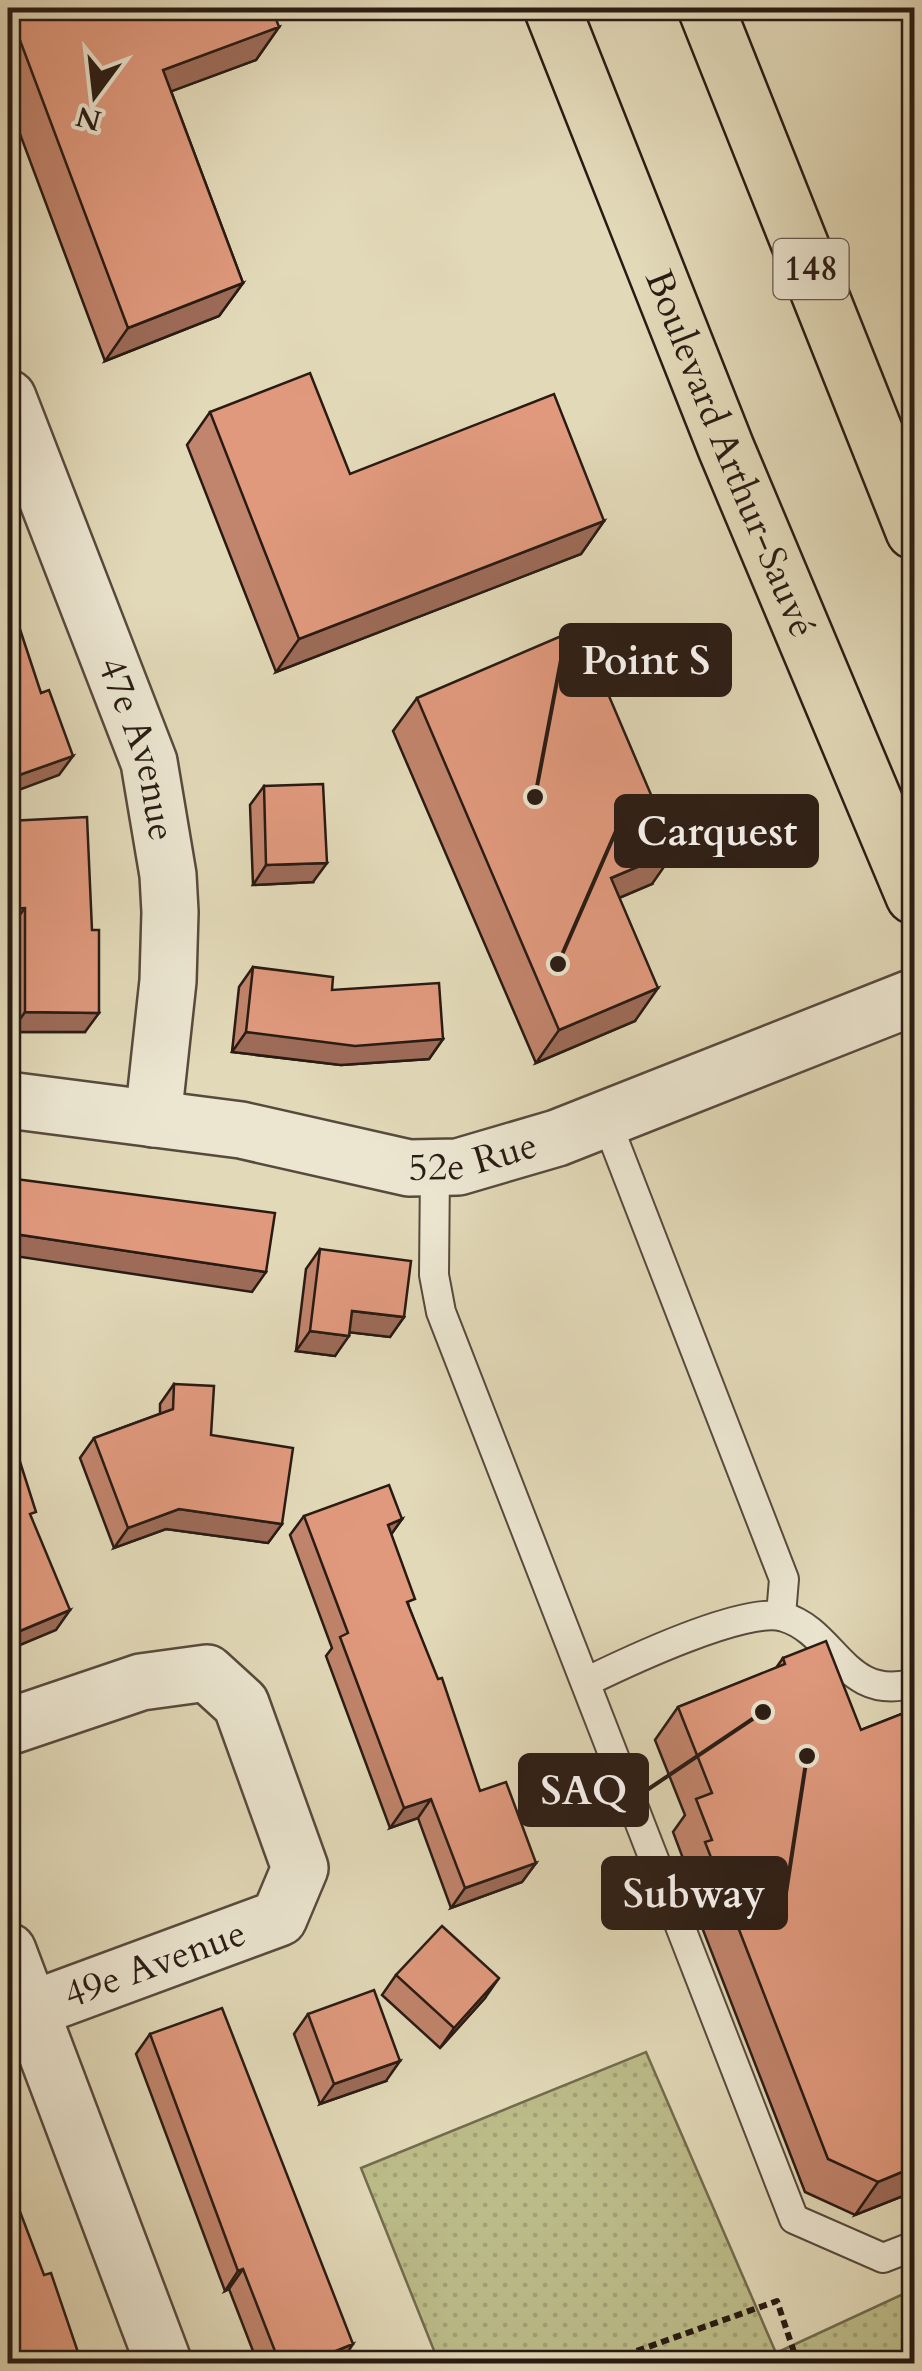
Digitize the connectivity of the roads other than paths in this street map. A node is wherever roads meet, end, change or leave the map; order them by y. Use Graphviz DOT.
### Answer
graph roads {
  1 [pos="552,8"];
  2 [pos="706,8"];
  3 [pos="8,398"];
  4 [pos="914,531"];
  5 [pos="914,896"];
  6 [pos="914,997"];
  7 [pos="8,1100"];
  8 [pos="153,1119"];
  9 [pos="606,1120"];
  10 [pos="435,1170"];
  11 [pos="781,1616"];
  12 [pos="588,1682"];
  13 [pos="914,1683"];
  14 [pos="8,1726"];
  15 [pos="8,1951"];
  16 [pos="30,2010"];
  17 [pos="914,2246"];
  18 [pos="164,2364"];
  1 -- 5 [label="main road, Boulevard Arthur-Sauvé"];
  2 -- 4 [label="main road, 148"];
  3 -- 8 [label="street, 47e Avenue"];
  6 -- 9 [label="street, 52e Rue"];
  7 -- 8 [label="street, 52e Rue"];
  8 -- 10 [label="street, 52e Rue"];
  9 -- 10 [label="street, 52e Rue"];
  9 -- 11 [label="lane"];
  10 -- 12 [label="lane"];
  11 -- 12 [label="lane"];
  11 -- 13 [label="lane"];
  12 -- 17 [label="lane"];
  14 -- 16 [label="street, 49e Avenue"];
  15 -- 16 [label="street, 49e Avenue"];
  16 -- 18 [label="street, 49e Avenue"];
}
